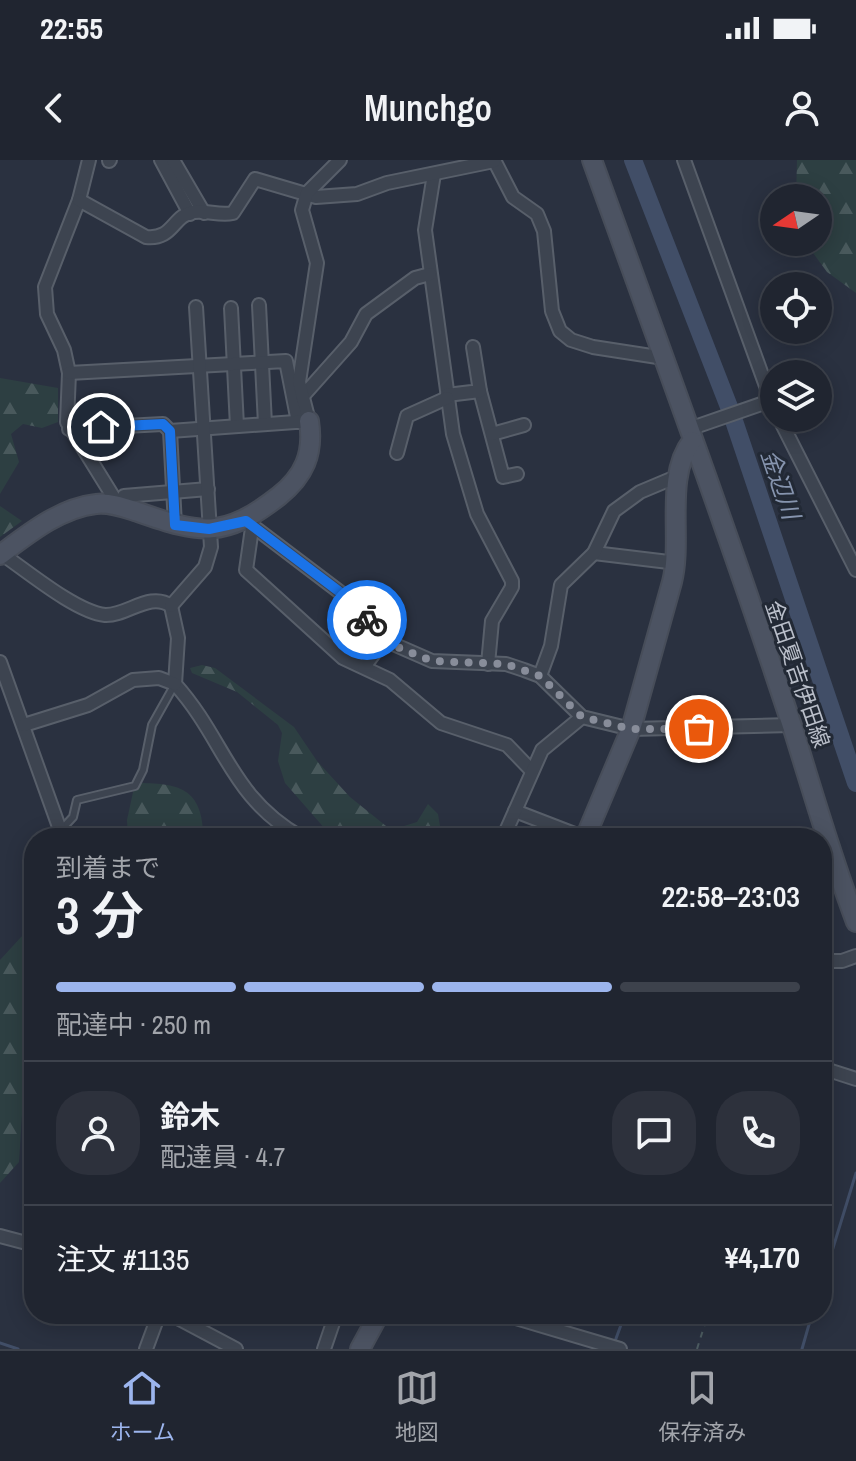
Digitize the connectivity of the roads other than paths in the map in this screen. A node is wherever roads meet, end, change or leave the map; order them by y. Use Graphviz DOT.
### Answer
graph roads {
  1 [pos="89,160"];
  2 [pos="161,160"];
  3 [pos="173,160"];
  4 [pos="340,160"];
  5 [pos="592,160"];
  6 [pos="684,160"];
  7 [pos="494,161"];
  8 [pos="434,174"];
  9 [pos="307,193"];
  10 [pos="79,200"];
  11 [pos="204,213"];
  12 [pos="190,214"];
  13 [pos="430,274"];
  14 [pos="259,305"];
  15 [pos="196,307"];
  16 [pos="231,308"];
  17 [pos="473,347"];
  18 [pos="664,358"];
  19 [pos="262,362"];
  20 [pos="233,363"];
  21 [pos="199,364"];
  22 [pos="69,373"];
  23 [pos="760,381"];
  24 [pos="480,391"];
  25 [pos="447,396"];
  26 [pos="302,397"];
  27 [pos="760,407"];
  28 [pos="304,422"];
  29 [pos="265,424"];
  30 [pos="524,425"];
  31 [pos="237,426"];
  32 [pos="204,428"];
  33 [pos="69,429"];
  34 [pos="170,431"];
  35 [pos="693,432"];
  36 [pos="787,432"];
  37 [pos="492,434"];
  38 [pos="397,453"];
  39 [pos="517,474"];
  40 [pos="678,476"];
  41 [pos="208,489"];
  42 [pos="175,492"];
  43 [pos="122,501"];
  44 [pos="249,524"];
  45 [pos="175,525"];
  46 [pos="209,529"];
  47 [pos="594,553"];
  48 [pos="1,554"];
  49 [pos="854,554"];
  50 [pos="677,563"];
  51 [pos="856,570"];
  52 [pos="171,606"];
  53 [pos="384,640"];
  54 [pos="0,662"];
  55 [pos="488,664"];
  56 [pos="364,667"];
  57 [pos="540,676"];
  58 [pos="175,684"];
  59 [pos="582,717"];
  60 [pos="24,725"];
  61 [pos="791,725"];
  62 [pos="631,729"];
  63 [pos="532,771"];
  64 [pos="515,811"];
  65 [pos="59,828"];
  66 [pos="65,828"];
  67 [pos="284,828"];
  68 [pos="507,828"];
  69 [pos="559,828"];
  70 [pos="589,828"];
  71 [pos="822,828"];
  72 [pos="832,858"];
  73 [pos="856,922"];
  74 [pos="856,956"];
  75 [pos="832,961"];
  76 [pos="832,1071"];
  77 [pos="856,1079"];
  78 [pos="0,1236"];
  79 [pos="24,1242"];
  80 [pos="155,1324"];
  81 [pos="189,1324"];
  82 [pos="333,1324"];
  83 [pos="374,1324"];
  84 [pos="536,1324"];
  85 [pos="146,1349"];
  86 [pos="236,1349"];
  87 [pos="324,1349"];
  88 [pos="360,1349"];
  89 [pos="620,1349"];
  1 -- 10 [label="street"];
  2 -- 12 [label="street"];
  3 -- 11 [label="street"];
  4 -- 9 [label="street"];
  5 -- 18 [label="main road, 金田夏吉伊田線"];
  6 -- 23 [label="street"];
  7 -- 8 [label="street"];
  7 -- 18 [label="street"];
  8 -- 9 [label="street"];
  8 -- 13 [label="street"];
  9 -- 11 [label="street"];
  9 -- 26 [label="street"];
  10 -- 12 [label="street"];
  10 -- 22 [label="street"];
  11 -- 12 [label="street"];
  13 -- 25 [label="street"];
  13 -- 26 [label="street"];
  14 -- 19 [label="street"];
  15 -- 21 [label="street"];
  16 -- 20 [label="street"];
  17 -- 24 [label="street"];
  18 -- 35 [label="main road, 金田夏吉伊田線"];
  19 -- 20 [label="street"];
  19 -- 28 [label="street"];
  19 -- 29 [label="street"];
  20 -- 21 [label="street"];
  20 -- 31 [label="street"];
  21 -- 22 [label="street"];
  21 -- 32 [label="street"];
  22 -- 33 [label="street"];
  24 -- 25 [label="street"];
  24 -- 37 [label="street"];
  25 -- 38 [label="street"];
  25 -- 55 [label="street"];
  26 -- 28 [label="street"];
  27 -- 35 [label="street"];
  28 -- 29 [label="street"];
  28 -- 44 [label="main road"];
  29 -- 31 [label="street"];
  30 -- 37 [label="street"];
  31 -- 32 [label="street"];
  32 -- 34 [label="street"];
  32 -- 41 [label="street"];
  33 -- 34 [label="street"];
  33 -- 43 [label="street"];
  34 -- 42 [label="street"];
  35 -- 40 [label="main road"];
  35 -- 61 [label="main road, 金田夏吉伊田線"];
  36 -- 49 [label="street"];
  37 -- 39 [label="street"];
  40 -- 47 [label="street"];
  40 -- 50 [label="main road"];
  41 -- 42 [label="street"];
  41 -- 46 [label="street"];
  42 -- 43 [label="street"];
  42 -- 45 [label="street"];
  43 -- 45 [label="main road"];
  43 -- 48 [label="main road"];
  44 -- 46 [label="main road"];
  44 -- 53 [label="street"];
  44 -- 56 [label="street"];
  45 -- 46 [label="main road"];
  46 -- 52 [label="street"];
  47 -- 50 [label="street"];
  47 -- 57 [label="street"];
  48 -- 52 [label="street"];
  49 -- 51 [label="street"];
  50 -- 62 [label="main road"];
  52 -- 58 [label="street"];
  53 -- 55 [label="street"];
  53 -- 56 [label="street"];
  54 -- 60 [label="street"];
  55 -- 57 [label="street"];
  56 -- 63 [label="street"];
  57 -- 59 [label="street"];
  58 -- 60 [label="street"];
  58 -- 66 [label="lane"];
  58 -- 67 [label="street"];
  59 -- 62 [label="street"];
  59 -- 63 [label="street"];
  60 -- 65 [label="street"];
  61 -- 62 [label="street"];
  61 -- 71 [label="main road, 金田夏吉伊田線"];
  62 -- 70 [label="main road"];
  63 -- 64 [label="street"];
  64 -- 68 [label="street"];
  64 -- 69 [label="street"];
  72 -- 73 [label="main road, 金田夏吉伊田線"];
  74 -- 75 [label="street"];
  76 -- 77 [label="street"];
  78 -- 79 [label="street"];
  80 -- 85 [label="street"];
  81 -- 86 [label="street"];
  82 -- 87 [label="street"];
  83 -- 88 [label="main road"];
  84 -- 89 [label="street"];
}
